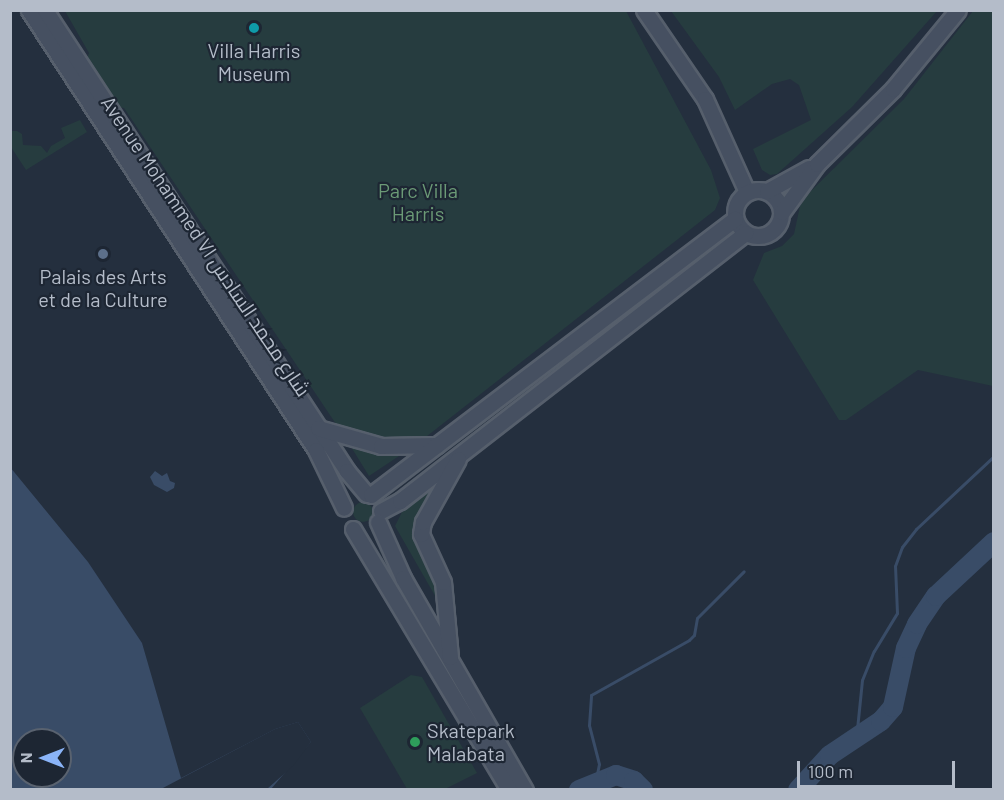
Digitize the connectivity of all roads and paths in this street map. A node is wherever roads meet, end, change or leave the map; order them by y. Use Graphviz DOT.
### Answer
graph roads {
  1 [pos="28,10"];
  2 [pos="45,10"];
  3 [pos="644,10"];
  4 [pos="958,10"];
  5 [pos="817,164"];
  6 [pos="767,191"];
  7 [pos="747,192"];
  8 [pos="782,212"];
  9 [pos="735,219"];
  10 [pos="746,233"];
  11 [pos="318,428"];
  12 [pos="437,445"];
  13 [pos="463,452"];
  14 [pos="368,495"];
  15 [pos="344,508"];
  16 [pos="380,516"];
  17 [pos="353,528"];
  18 [pos="452,666"];
  19 [pos="509,789"];
  20 [pos="525,789"];
  1 -- 15 [label="main road, Avenue Mohammed VI شارع محمد السادس"];
  2 -- 11 [label="main road, Avenue Mohammed VI شارع محمد السادس"];
  3 -- 7 [label="main road"];
  4 -- 5 [label="main road"];
  5 -- 6 [label="main road"];
  5 -- 8 [label="main road"];
  6 -- 7 [label="main road"];
  6 -- 8 [label="main road"];
  7 -- 9 [label="main road"];
  8 -- 10 [label="main road"];
  9 -- 10 [label="main road"];
  9 -- 12 [label="main road"];
  10 -- 13 [label="main road"];
  11 -- 12 [label="main road"];
  11 -- 14 [label="main road, Avenue Mohammed VI شارع محمد السادس"];
  12 -- 14 [label="main road"];
  13 -- 16 [label="main road"];
  13 -- 18 [label="main road"];
  14 -- 15 [label="main road"];
  14 -- 16 [label="main road"];
  15 -- 17 [label="main road"];
  16 -- 17 [label="main road"];
  16 -- 18 [label="main road"];
  17 -- 19 [label="main road"];
  18 -- 20 [label="main road"];
}
